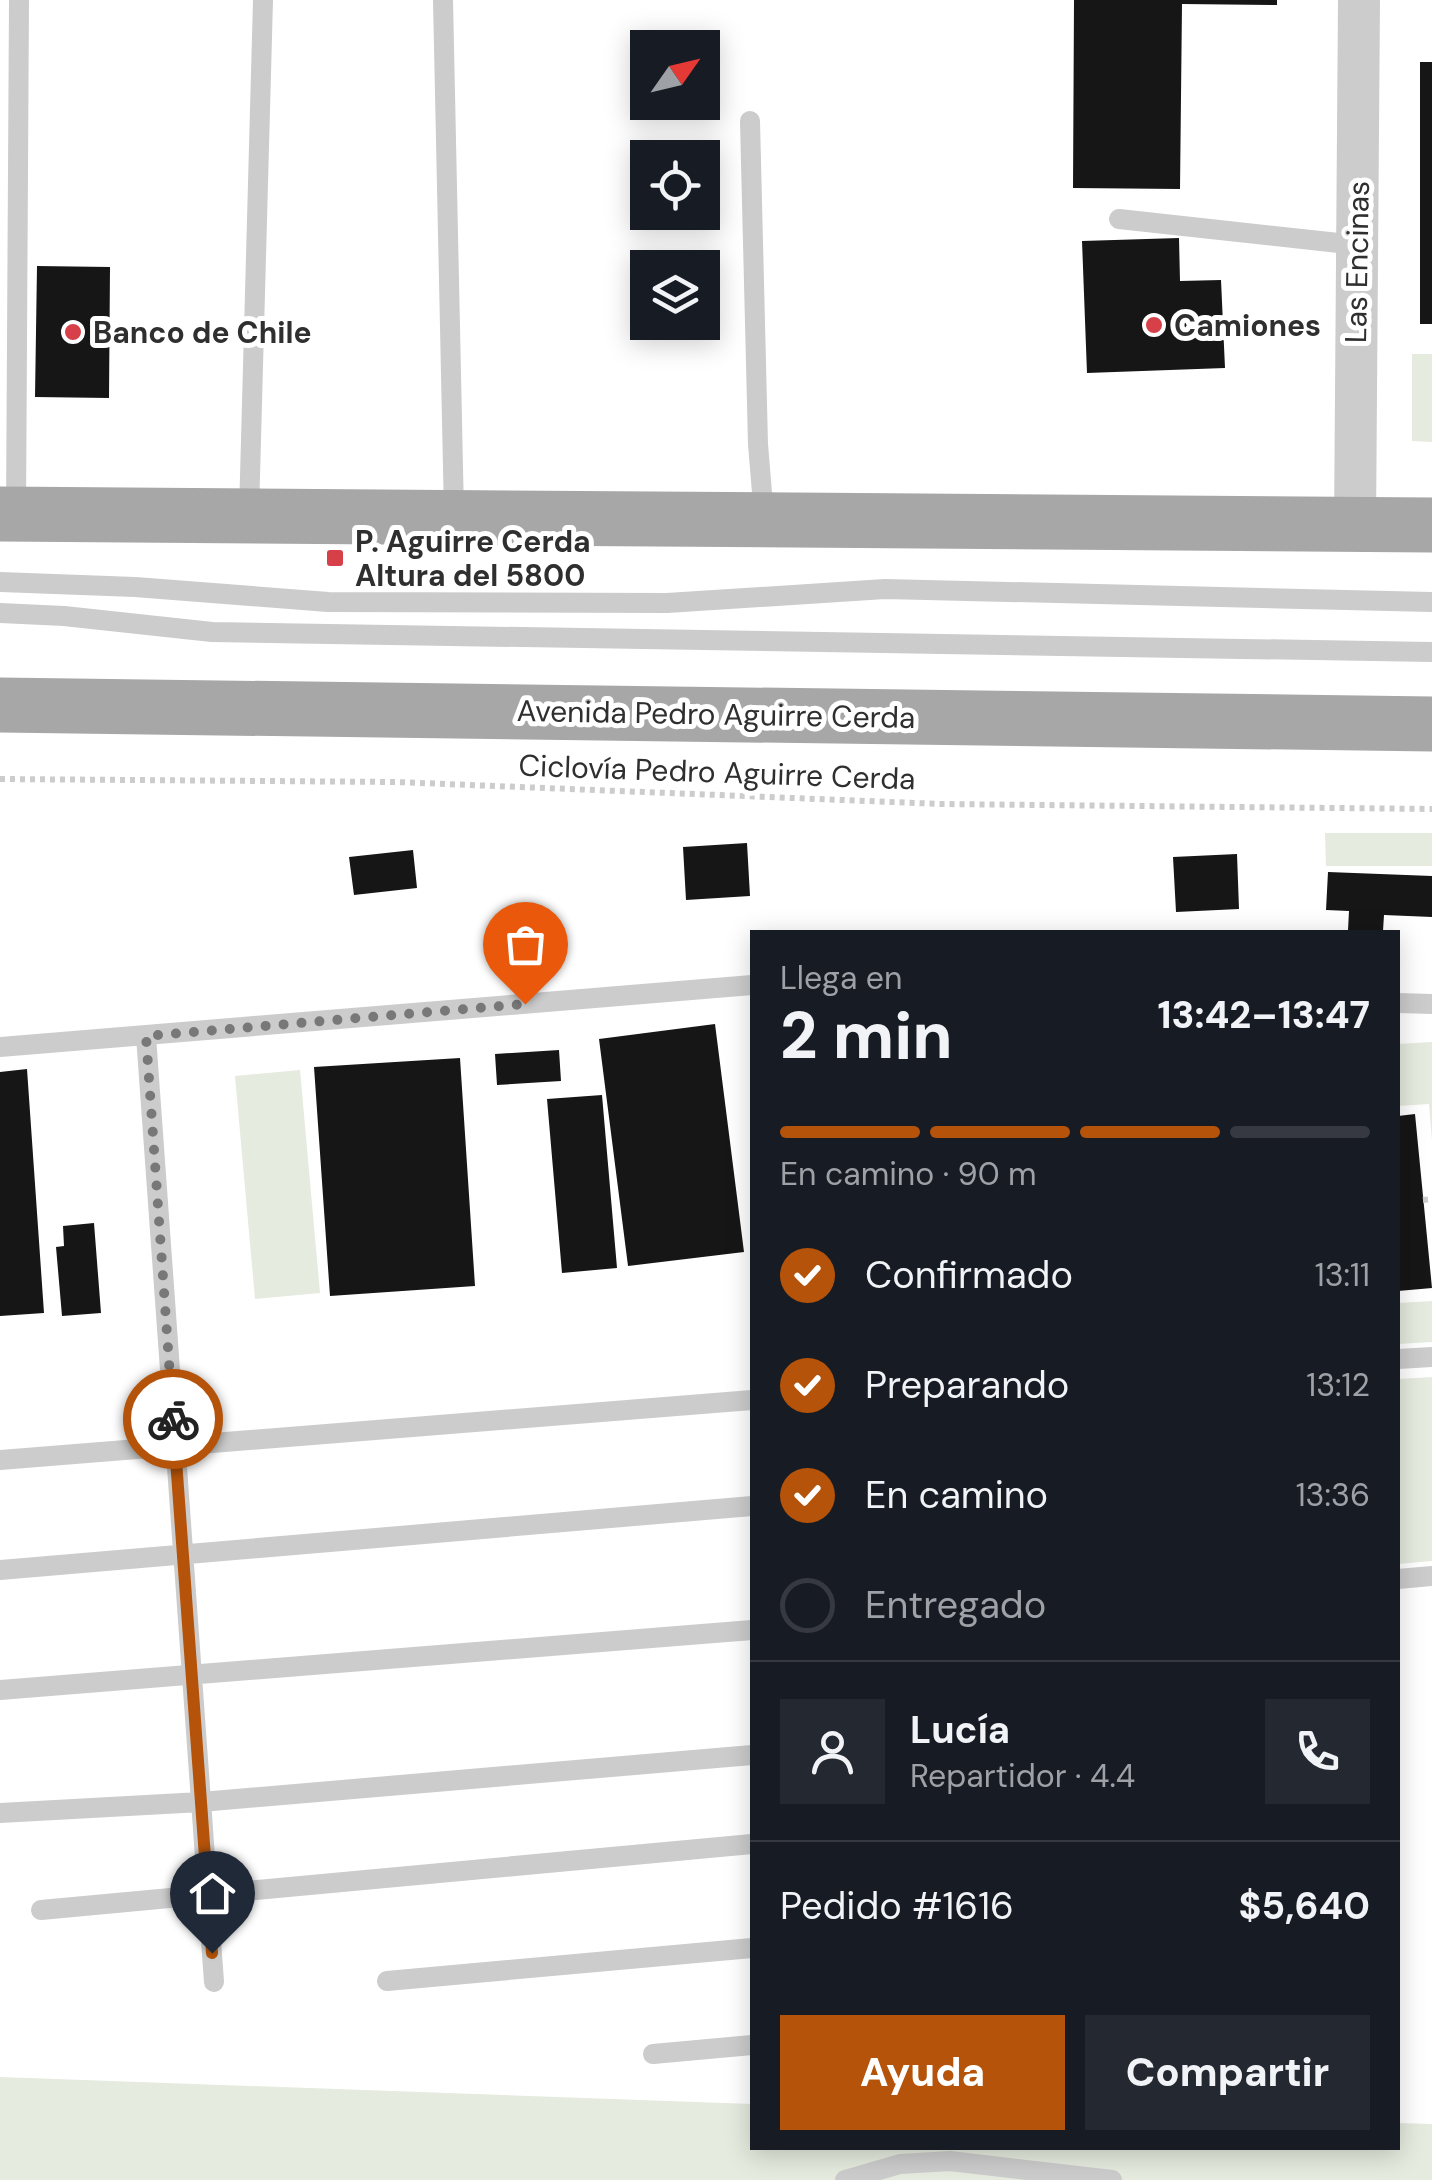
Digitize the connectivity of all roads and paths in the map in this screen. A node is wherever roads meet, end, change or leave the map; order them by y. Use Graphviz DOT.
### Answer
graph roads {
  1 [pos="19,0"];
  2 [pos="262,0"];
  3 [pos="443,0"];
  4 [pos="1359,0"];
  5 [pos="750,120"];
  6 [pos="1119,218"];
  7 [pos="1357,245"];
  8 [pos="8,514"];
  9 [pos="248,515"];
  10 [pos="454,516"];
  11 [pos="764,519"];
  12 [pos="1355,524"];
  13 [pos="1432,525"];
  14 [pos="0,582"];
  15 [pos="1432,602"];
  16 [pos="0,613"];
  17 [pos="1432,652"];
  18 [pos="0,705"];
  19 [pos="1432,724"];
  20 [pos="0,779"];
  21 [pos="1432,809"];
  22 [pos="750,985"];
  23 [pos="1400,1004"];
  24 [pos="1432,1004"];
  25 [pos="146,1036"];
  26 [pos="0,1047"];
  27 [pos="1432,1357"];
  28 [pos="1400,1359"];
  29 [pos="750,1400"];
  30 [pos="175,1446"];
  31 [pos="0,1460"];
  32 [pos="750,1506"];
  33 [pos="184,1556"];
  34 [pos="0,1570"];
  35 [pos="1432,1576"];
  36 [pos="1400,1579"];
  37 [pos="750,1630"];
  38 [pos="192,1673"];
  39 [pos="0,1690"];
  40 [pos="750,1756"];
  41 [pos="201,1802"];
  42 [pos="0,1813"];
  43 [pos="750,1844"];
  44 [pos="208,1894"];
  45 [pos="40,1910"];
  46 [pos="750,1948"];
  47 [pos="387,1981"];
  48 [pos="214,1982"];
  49 [pos="750,2045"];
  50 [pos="653,2054"];
  51 [pos="845,2180"];
  52 [pos="1112,2180"];
  1 -- 8 [label="lane"];
  2 -- 9 [label="lane"];
  3 -- 10 [label="lane"];
  4 -- 7 [label="street, Las Encinas"];
  5 -- 11 [label="lane"];
  6 -- 7 [label="lane"];
  7 -- 12 [label="street, Las Encinas"];
  8 -- 9 [label="main road"];
  9 -- 10 [label="main road"];
  10 -- 11 [label="main road"];
  11 -- 12 [label="main road"];
  12 -- 13 [label="main road"];
  14 -- 15 [label="lane"];
  16 -- 17 [label="lane"];
  18 -- 19 [label="main road, Avenida Pedro Aguirre Cerda"];
  20 -- 21 [label="path, Ciclovía Pedro Aguirre Cerda"];
  22 -- 25 [label="lane"];
  23 -- 24 [label="lane"];
  25 -- 26 [label="lane"];
  25 -- 30 [label="lane"];
  27 -- 28 [label="lane"];
  29 -- 30 [label="lane"];
  30 -- 31 [label="lane"];
  30 -- 33 [label="lane"];
  32 -- 33 [label="lane"];
  33 -- 34 [label="lane"];
  33 -- 38 [label="lane"];
  35 -- 36 [label="lane"];
  37 -- 38 [label="lane"];
  38 -- 39 [label="lane"];
  38 -- 41 [label="lane"];
  40 -- 41 [label="lane"];
  41 -- 42 [label="lane"];
  41 -- 44 [label="lane"];
  43 -- 44 [label="lane"];
  44 -- 45 [label="lane"];
  44 -- 48 [label="lane"];
  46 -- 47 [label="lane"];
  49 -- 50 [label="lane"];
  51 -- 52 [label="lane"];
}
